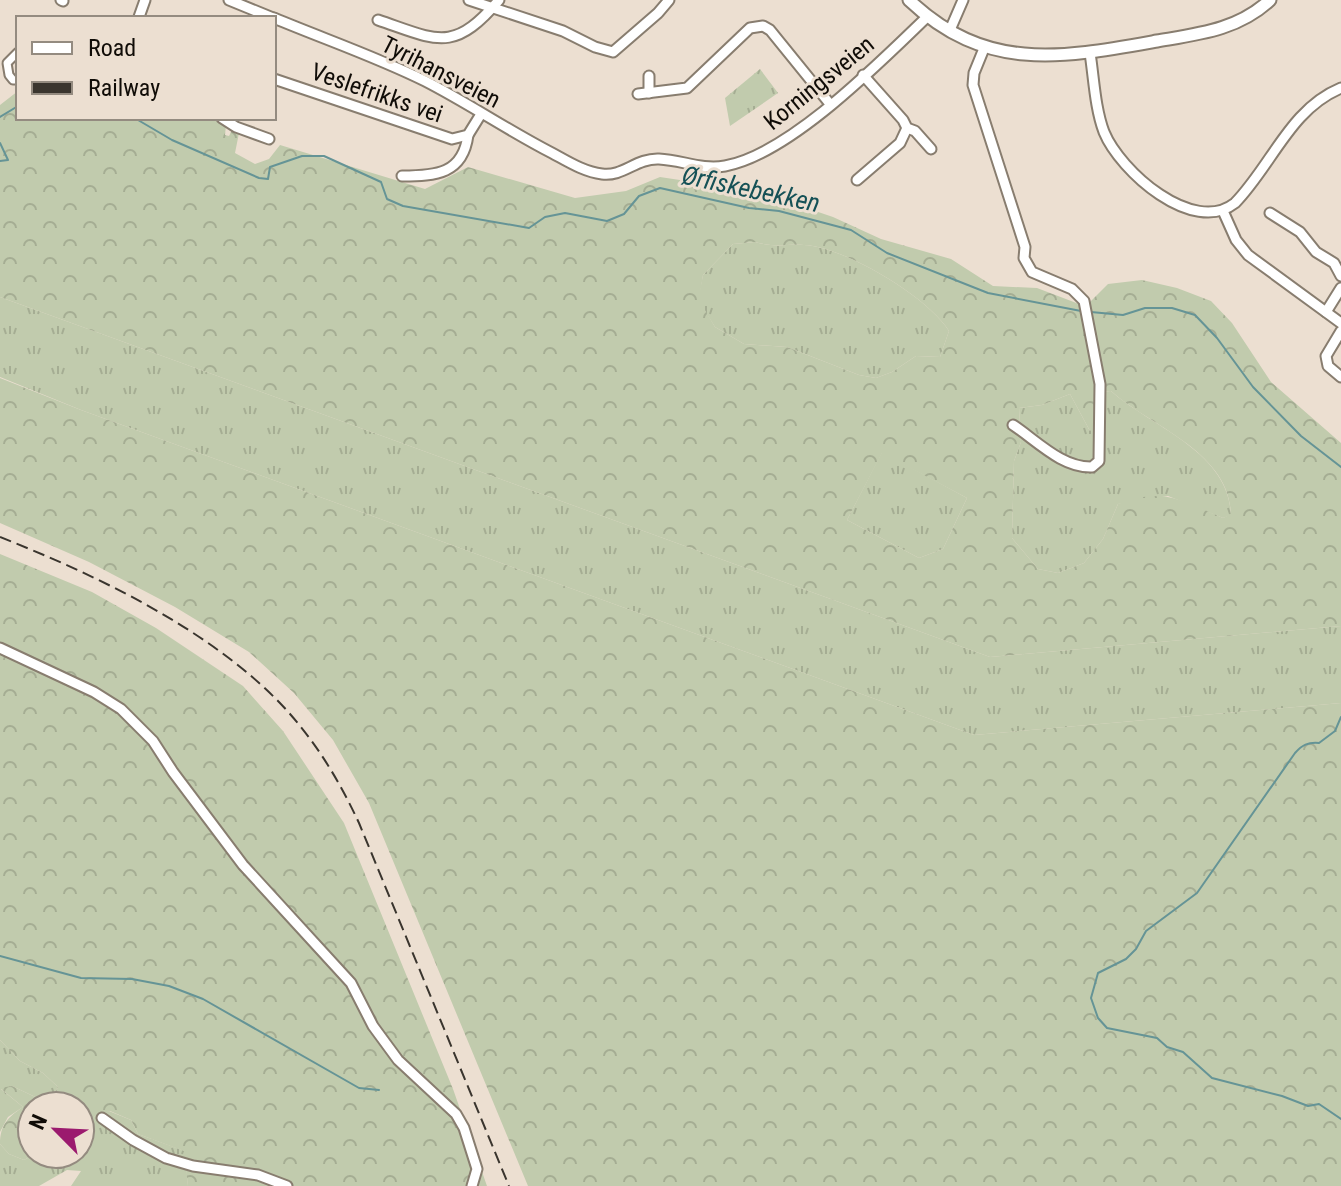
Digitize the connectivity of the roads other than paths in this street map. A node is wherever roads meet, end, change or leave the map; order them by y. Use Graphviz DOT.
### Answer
graph roads {
  1 [pos="229,0"];
  2 [pos="469,0"];
  3 [pos="669,0"];
  4 [pos="909,0"];
  5 [pos="963,0"];
  6 [pos="1270,0"];
  7 [pos="496,4"];
  8 [pos="269,16"];
  9 [pos="928,16"];
  10 [pos="276,19"];
  11 [pos="378,20"];
  12 [pos="950,30"];
  13 [pos="985,46"];
  14 [pos="1090,53"];
  15 [pos="16,54"];
  16 [pos="863,75"];
  17 [pos="649,76"];
  18 [pos="16,80"];
  19 [pos="276,80"];
  20 [pos="1341,88"];
  21 [pos="649,93"];
  22 [pos="638,94"];
  23 [pos="830,104"];
  24 [pos="481,114"];
  25 [pos="225,120"];
  26 [pos="907,128"];
  27 [pos="468,135"];
  28 [pos="269,139"];
  29 [pos="931,149"];
  30 [pos="586,169"];
  31 [pos="402,176"];
  32 [pos="857,180"];
  33 [pos="1223,211"];
  34 [pos="1270,213"];
  35 [pos="1341,274"];
  36 [pos="1341,288"];
  37 [pos="1326,312"];
  38 [pos="1341,323"];
  39 [pos="1341,331"];
  40 [pos="1341,377"];
  41 [pos="1013,425"];
  42 [pos="0,648"];
  43 [pos="102,1118"];
  44 [pos="287,1186"];
  45 [pos="472,1186"];
  1 -- 8 [label="street, Tyrihansveien"];
  2 -- 7 [label="street"];
  3 -- 7 [label="street"];
  4 -- 9 [label="street"];
  5 -- 12 [label="street"];
  6 -- 14 [label="street"];
  7 -- 11 [label="street"];
  9 -- 12 [label="street"];
  9 -- 16 [label="street, Korningsveien"];
  10 -- 24 [label="street, Tyrihansveien"];
  12 -- 13 [label="street"];
  13 -- 14 [label="street"];
  13 -- 41 [label="street"];
  14 -- 33 [label="street"];
  15 -- 18 [label="street"];
  16 -- 23 [label="street, Korningsveien"];
  16 -- 26 [label="street"];
  17 -- 21 [label="street"];
  19 -- 27 [label="street, Veslefrikks vei"];
  20 -- 33 [label="street"];
  21 -- 22 [label="street"];
  21 -- 23 [label="street"];
  23 -- 30 [label="street, Korningsveien"];
  24 -- 27 [label="street, Veslefrikks vei"];
  24 -- 30 [label="street, Tyrihansveien"];
  25 -- 28 [label="street"];
  26 -- 29 [label="street"];
  26 -- 32 [label="street"];
  27 -- 31 [label="street, Veslefrikks vei"];
  33 -- 37 [label="street"];
  34 -- 35 [label="street"];
  36 -- 37 [label="street"];
  37 -- 38 [label="street"];
  39 -- 40 [label="street"];
  42 -- 45 [label="street"];
  43 -- 44 [label="street"];
}
